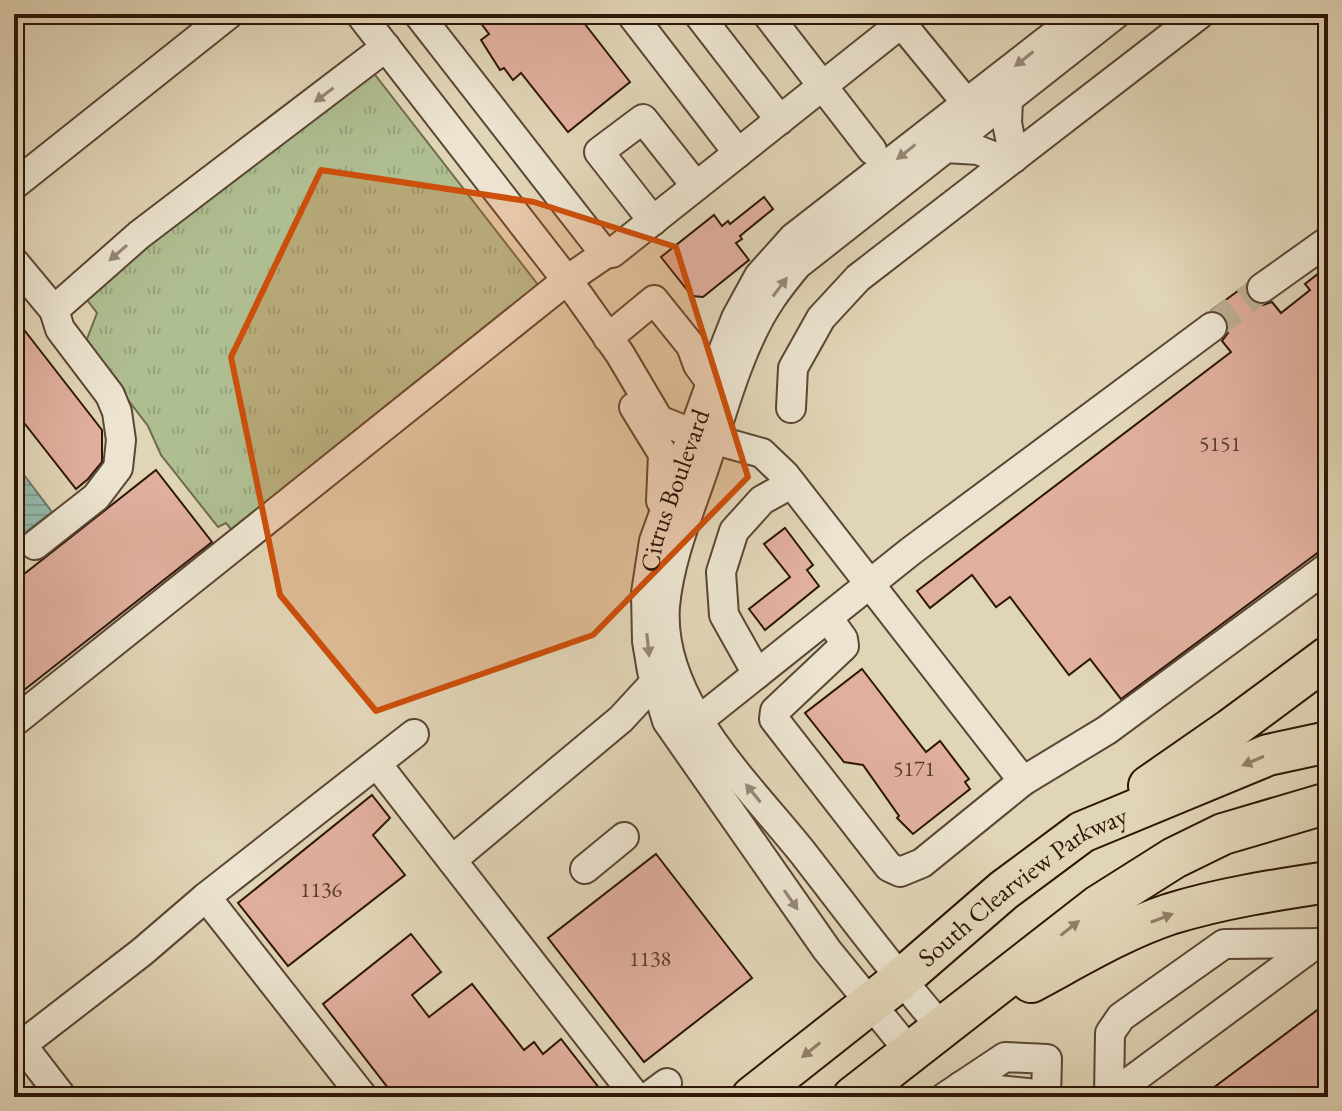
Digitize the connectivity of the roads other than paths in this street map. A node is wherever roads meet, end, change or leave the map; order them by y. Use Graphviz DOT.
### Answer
graph roads {
  1 [pos="229,14"];
  2 [pos="360,14"];
  3 [pos="418,14"];
  4 [pos="631,14"];
  5 [pos="698,14"];
  6 [pos="767,14"];
  7 [pos="1081,14"];
  8 [pos="1116,14"];
  9 [pos="1200,14"];
  10 [pos="907,19"];
  11 [pos="386,47"];
  12 [pos="823,85"];
  13 [pos="1008,100"];
  14 [pos="974,112"];
  15 [pos="780,120"];
  16 [pos="946,148"];
  17 [pos="872,150"];
  18 [pos="738,153"];
  19 [pos="1011,160"];
  20 [pos="14,185"];
  21 [pos="696,186"];
  22 [pos="653,221"];
  23 [pos="1328,241"];
  24 [pos="605,254"];
  25 [pos="14,262"];
  26 [pos="573,288"];
  27 [pos="1262,288"];
  28 [pos="54,310"];
  29 [pos="1212,327"];
  30 [pos="608,338"];
  31 [pos="691,346"];
  32 [pos="734,352"];
  33 [pos="722,386"];
  34 [pos="791,408"];
  35 [pos="704,437"];
  36 [pos="791,484"];
  37 [pos="659,528"];
  38 [pos="35,545"];
  39 [pos="1328,567"];
  40 [pos="869,584"];
  41 [pos="828,618"];
  42 [pos="1328,657"];
  43 [pos="764,668"];
  44 [pos="655,682"];
  45 [pos="794,691"];
  46 [pos="698,721"];
  47 [pos="14,722"];
  48 [pos="414,734"];
  49 [pos="1328,742"];
  50 [pos="377,764"];
  51 [pos="1023,781"];
  52 [pos="1328,803"];
  53 [pos="1082,832"];
  54 [pos="624,837"];
  55 [pos="452,860"];
  56 [pos="585,869"];
  57 [pos="1328,882"];
  58 [pos="206,897"];
  59 [pos="1323,943"];
  60 [pos="885,992"];
  61 [pos="942,1028"];
  62 [pos="18,1048"];
  63 [pos="910,1052"];
  64 [pos="953,1092"];
  65 [pos="1046,1096"];
  66 [pos="62,1097"];
  67 [pos="363,1097"];
  68 [pos="636,1097"];
  69 [pos="752,1097"];
  70 [pos="853,1097"];
  1 -- 20 [label="street"];
  2 -- 11 [label="street"];
  3 -- 24 [label="street"];
  4 -- 18 [label="street"];
  5 -- 15 [label="street"];
  6 -- 12 [label="street"];
  7 -- 14 [label="street, Citrus Boulevard, one-way"];
  8 -- 13 [label="street, Citrus Boulevard"];
  9 -- 19 [label="street"];
  10 -- 12 [label="street"];
  10 -- 14 [label="street"];
  11 -- 26 [label="street"];
  11 -- 28 [label="street, one-way"];
  12 -- 15 [label="street"];
  12 -- 17 [label="street"];
  13 -- 14 [label="street, Citrus Boulevard"];
  13 -- 19 [label="street"];
  14 -- 16 [label="street, Citrus Boulevard"];
  14 -- 32 [label="street, Citrus Boulevard, one-way"];
  15 -- 18 [label="street"];
  16 -- 19 [label="street"];
  32 -- 16 [label="street, Citrus Boulevard, one-way"];
  18 -- 21 [label="street"];
  19 -- 34 [label="street"];
  21 -- 22 [label="street"];
  21 -- 22 [label="street"];
  22 -- 24 [label="street"];
  23 -- 27 [label="street"];
  24 -- 26 [label="street"];
  25 -- 28 [label="street"];
  26 -- 30 [label="street"];
  26 -- 37 [label="street"];
  26 -- 47 [label="street"];
  28 -- 38 [label="street"];
  29 -- 40 [label="street"];
  30 -- 31 [label="street"];
  30 -- 35 [label="street"];
  31 -- 32 [label="street"];
  31 -- 33 [label="street"];
  32 -- 33 [label="street, Citrus Boulevard"];
  33 -- 35 [label="street, Citrus Boulevard"];
  35 -- 36 [label="street"];
  35 -- 37 [label="street, Citrus Boulevard"];
  35 -- 46 [label="street, Citrus Boulevard"];
  36 -- 40 [label="street"];
  36 -- 43 [label="street"];
  37 -- 44 [label="street, Citrus Boulevard, one-way"];
  39 -- 51 [label="street"];
  40 -- 41 [label="street"];
  40 -- 51 [label="street"];
  41 -- 43 [label="street"];
  41 -- 45 [label="street"];
  42 -- 53 [label="highway"];
  43 -- 45 [label="street"];
  43 -- 46 [label="street"];
  44 -- 55 [label="street"];
  44 -- 60 [label="street, Citrus Boulevard, one-way"];
  45 -- 51 [label="street"];
  60 -- 46 [label="street, Citrus Boulevard, one-way"];
  48 -- 50 [label="street"];
  49 -- 53 [label="highway, South Clearview Parkway, one-way"];
  50 -- 55 [label="street"];
  50 -- 58 [label="street"];
  61 -- 52 [label="highway, one-way"];
  53 -- 60 [label="highway, South Clearview Parkway"];
  54 -- 56 [label="street"];
  55 -- 68 [label="street"];
  61 -- 57 [label="highway, one-way"];
  58 -- 62 [label="street"];
  58 -- 67 [label="street"];
  59 -- 59 [label="street"];
  60 -- 61 [label="street, Citrus Boulevard"];
  60 -- 63 [label="street, Citrus Boulevard"];
  60 -- 69 [label="highway, South Clearview Parkway, one-way"];
  61 -- 63 [label="highway"];
  62 -- 66 [label="street"];
  63 -- 70 [label="highway"];
  64 -- 65 [label="street"];
}
